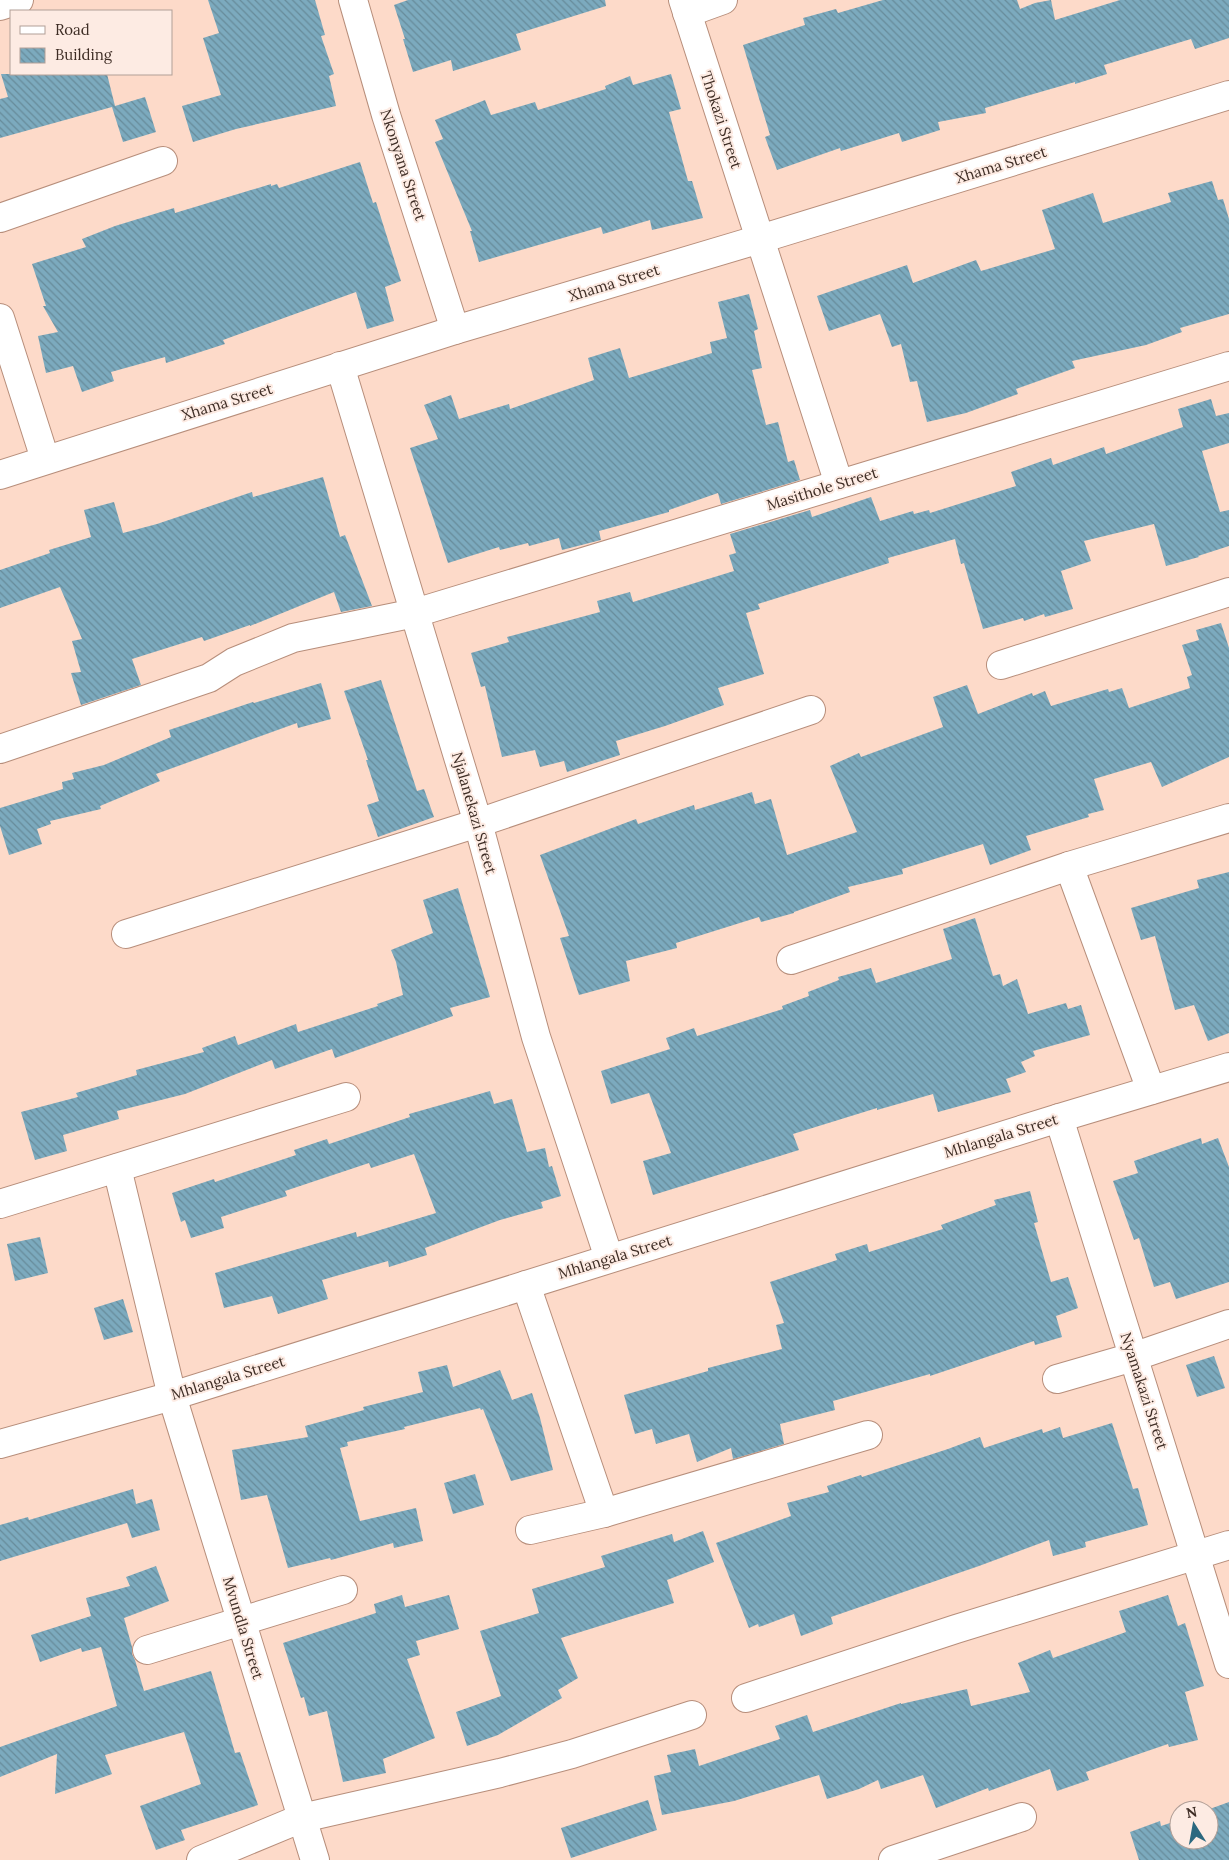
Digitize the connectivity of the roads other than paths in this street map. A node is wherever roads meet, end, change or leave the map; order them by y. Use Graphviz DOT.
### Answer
graph roads {
  1 [pos="19,0"];
  2 [pos="353,0"];
  3 [pos="723,0"];
  4 [pos="0,6"];
  5 [pos="685,6"];
  6 [pos="1228,99"];
  7 [pos="163,161"];
  8 [pos="0,218"];
  9 [pos="760,239"];
  10 [pos="0,318"];
  11 [pos="455,330"];
  12 [pos="340,366"];
  13 [pos="1229,366"];
  14 [pos="46,459"];
  15 [pos="0,475"];
  16 [pos="839,484"];
  17 [pos="1229,592"];
  18 [pos="415,613"];
  19 [pos="1001,665"];
  20 [pos="811,710"];
  21 [pos="0,749"];
  22 [pos="1229,818"];
  23 [pos="478,824"];
  24 [pos="1069,866"];
  25 [pos="126,934"];
  26 [pos="791,960"];
  27 [pos="1229,1067"];
  28 [pos="1151,1090"];
  29 [pos="346,1096"];
  30 [pos="1059,1118"];
  31 [pos="117,1168"];
  32 [pos="0,1204"];
  33 [pos="609,1258"];
  34 [pos="526,1285"];
  35 [pos="1229,1324"];
  36 [pos="1132,1357"];
  37 [pos="1057,1379"];
  38 [pos="172,1396"];
  39 [pos="868,1435"];
  40 [pos="0,1444"];
  41 [pos="604,1513"];
  42 [pos="530,1530"];
  43 [pos="1229,1545"];
  44 [pos="1196,1556"];
  45 [pos="343,1590"];
  46 [pos="240,1620"];
  47 [pos="147,1650"];
  48 [pos="1229,1664"];
  49 [pos="746,1698"];
  50 [pos="692,1715"];
  51 [pos="1022,1817"];
  52 [pos="302,1818"];
  53 [pos="201,1860"];
  54 [pos="315,1860"];
  55 [pos="893,1860"];
  1 -- 4 [label="street"];
  2 -- 11 [label="street, Nkonyana Street"];
  3 -- 5 [label="street"];
  5 -- 9 [label="street, Thokazi Street"];
  6 -- 9 [label="street, Xhama Street"];
  7 -- 8 [label="street"];
  9 -- 11 [label="street, Xhama Street"];
  9 -- 16 [label="street, Thokazi Street"];
  10 -- 14 [label="street"];
  11 -- 12 [label="street, Xhama Street"];
  12 -- 14 [label="street, Xhama Street"];
  12 -- 18 [label="street, Njalanekazi Street"];
  13 -- 16 [label="street, Masithole Street"];
  14 -- 15 [label="street, Xhama Street"];
  16 -- 18 [label="street, Masithole Street"];
  17 -- 19 [label="street"];
  18 -- 21 [label="street, Masithole Street"];
  18 -- 23 [label="street, Njalanekazi Street"];
  20 -- 23 [label="street"];
  22 -- 24 [label="street"];
  23 -- 25 [label="street"];
  23 -- 33 [label="street, Njalanekazi Street"];
  24 -- 26 [label="street"];
  24 -- 28 [label="street"];
  27 -- 28 [label="street, Mhlangala Street"];
  28 -- 30 [label="street, Mhlangala Street"];
  29 -- 31 [label="street"];
  30 -- 33 [label="street, Mhlangala Street"];
  30 -- 36 [label="street, Nyamakazi Street"];
  31 -- 32 [label="street"];
  31 -- 38 [label="street, Mvundla Street"];
  33 -- 34 [label="street, Mhlangala Street"];
  34 -- 38 [label="street, Mhlangala Street"];
  34 -- 41 [label="street"];
  35 -- 36 [label="street"];
  36 -- 37 [label="street"];
  36 -- 44 [label="street, Nyamakazi Street"];
  38 -- 40 [label="street, Mhlangala Street"];
  38 -- 46 [label="street, Mvundla Street"];
  39 -- 41 [label="street"];
  41 -- 42 [label="street"];
  43 -- 44 [label="street"];
  44 -- 48 [label="street, Nyamakazi Street"];
  44 -- 49 [label="street"];
  45 -- 46 [label="street"];
  46 -- 47 [label="street"];
  46 -- 52 [label="street, Mvundla Street"];
  50 -- 52 [label="street"];
  51 -- 55 [label="street"];
  52 -- 53 [label="street"];
  52 -- 54 [label="street, Mvundla Street"];
}
